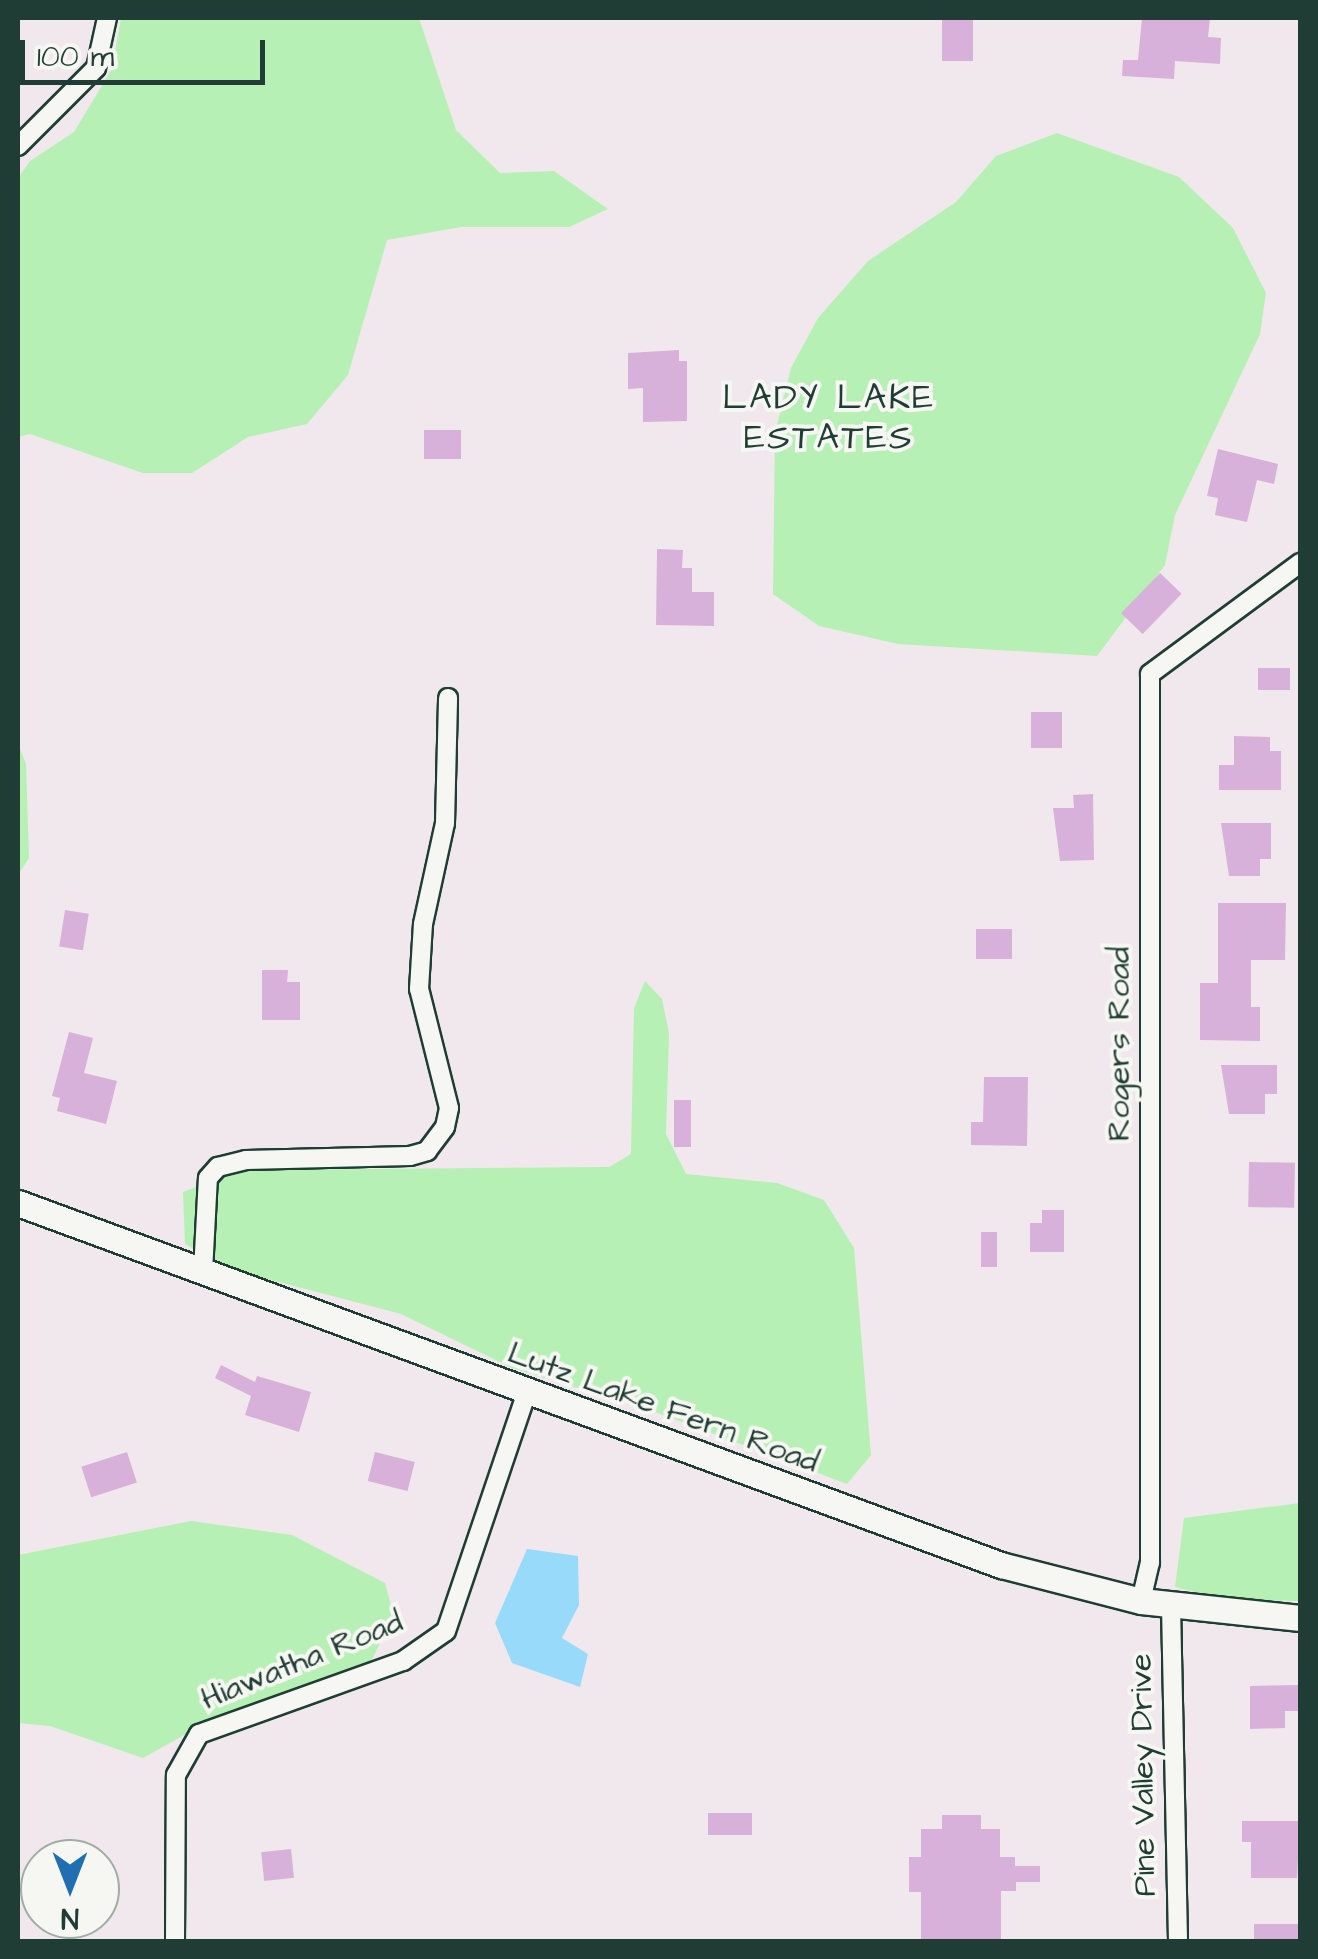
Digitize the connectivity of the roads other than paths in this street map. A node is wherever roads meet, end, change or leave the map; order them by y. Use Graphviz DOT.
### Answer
graph roads {
  1 [pos="107,18"];
  2 [pos="18,146"];
  3 [pos="1300,563"];
  4 [pos="448,698"];
  5 [pos="18,1203"];
  6 [pos="204,1272"];
  7 [pos="526,1394"];
  8 [pos="1141,1601"];
  9 [pos="1171,1606"];
  10 [pos="1300,1618"];
  11 [pos="175,1942"];
  12 [pos="1178,1942"];
  1 -- 2 [label="street"];
  3 -- 8 [label="street, Rogers Road"];
  4 -- 6 [label="street"];
  5 -- 6 [label="main road, Lutz Lake Fern Road"];
  6 -- 7 [label="main road, Lutz Lake Fern Road"];
  7 -- 8 [label="main road, Lutz Lake Fern Road"];
  7 -- 11 [label="street, Hiawatha Road"];
  8 -- 9 [label="main road, Lutz Lake Fern Road"];
  9 -- 10 [label="main road, Lutz Lake Fern Road"];
  9 -- 12 [label="street, Pine Valley Drive"];
}
